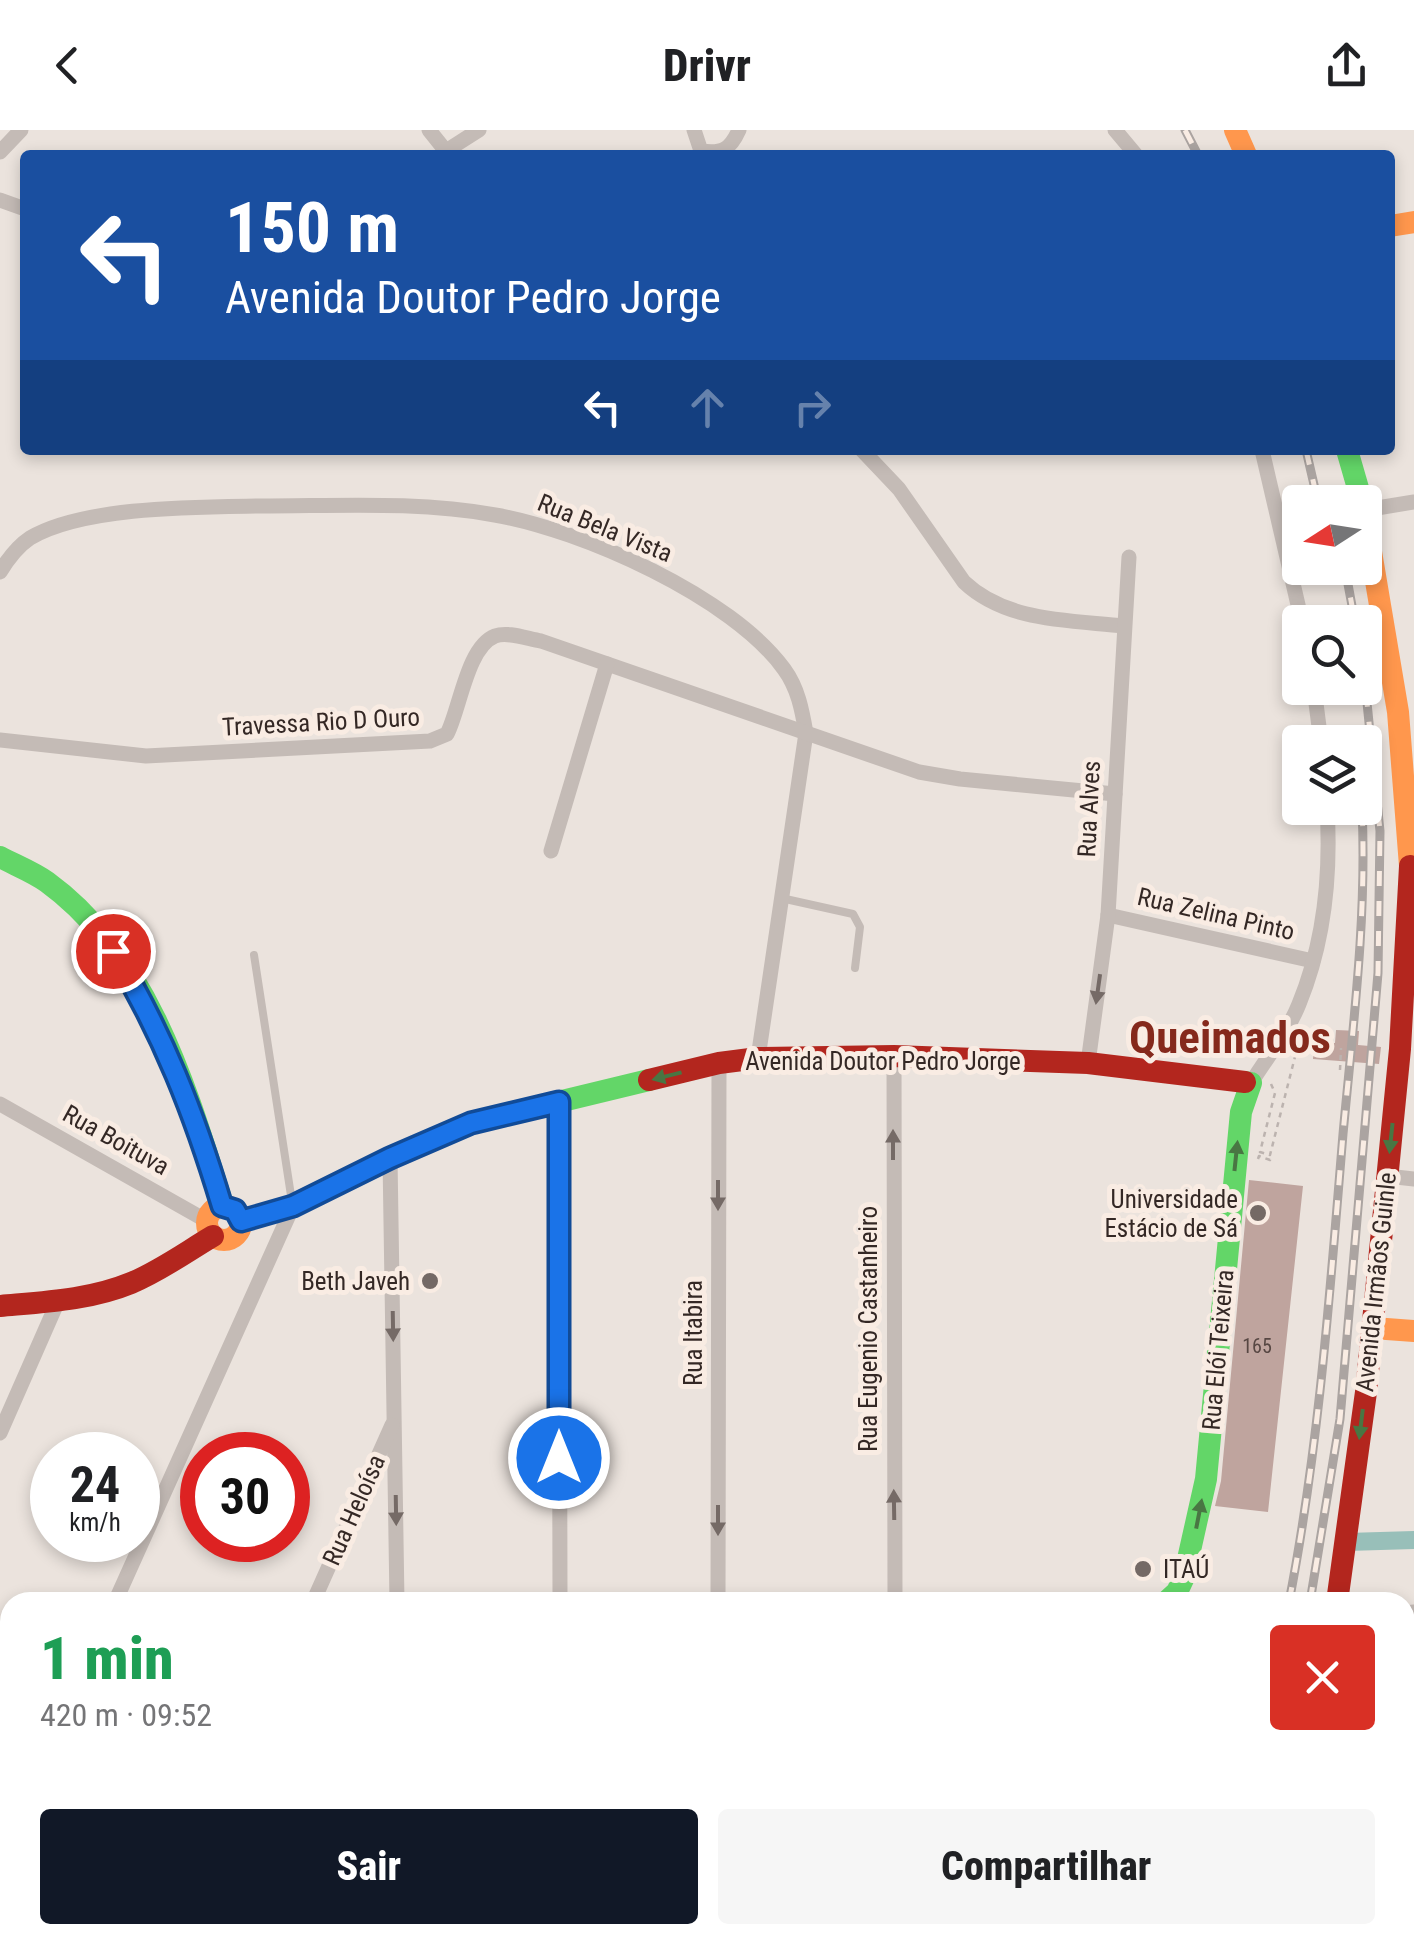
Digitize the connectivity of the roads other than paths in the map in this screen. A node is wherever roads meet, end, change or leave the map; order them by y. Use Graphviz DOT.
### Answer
graph roads {
  1 [pos="21,130"];
  2 [pos="429,130"];
  3 [pos="479,130"];
  4 [pos="739,130"];
  5 [pos="1115,130"];
  6 [pos="445,150"];
  7 [pos="451,150"];
  8 [pos="724,150"];
  9 [pos="1132,150"];
  10 [pos="0,152"];
  11 [pos="867,455"];
  12 [pos="1263,455"];
  13 [pos="1348,455"];
  14 [pos="1357,485"];
  15 [pos="1414,502"];
  16 [pos="1382,509"];
  17 [pos="1129,557"];
  18 [pos="0,572"];
  19 [pos="1378,585"];
  20 [pos="1298,605"];
  21 [pos="1124,626"];
  22 [pos="607,664"];
  23 [pos="806,733"];
  24 [pos="0,740"];
  25 [pos="1115,794"];
  26 [pos="1327,825"];
  27 [pos="1411,832"];
  28 [pos="551,851"];
  29 [pos="0,857"];
  30 [pos="780,898"];
  31 [pos="1412,901"];
  32 [pos="1108,916"];
  33 [pos="254,955"];
  34 [pos="1313,961"];
  35 [pos="855,968"];
  36 [pos="894,1056"];
  37 [pos="758,1058"];
  38 [pos="719,1063"];
  39 [pos="1088,1063"];
  40 [pos="1251,1083"];
  41 [pos="559,1102"];
  42 [pos="0,1104"];
  43 [pos="390,1158"];
  44 [pos="1388,1176"];
  45 [pos="1414,1179"];
  46 [pos="293,1206"];
  47 [pos="214,1221"];
  48 [pos="58,1301"];
  49 [pos="0,1306"];
  50 [pos="1373,1328"];
  51 [pos="1414,1332"];
  52 [pos="395,1417"];
  53 [pos="0,1433"];
  54 [pos="119,1592"];
  55 [pos="317,1592"];
  56 [pos="397,1592"];
  57 [pos="560,1592"];
  58 [pos="718,1592"];
  59 [pos="895,1592"];
  60 [pos="1176,1592"];
  61 [pos="1338,1592"];
  1 -- 10 [label="street"];
  2 -- 6 [label="street"];
  3 -- 7 [label="street"];
  4 -- 8 [label="street"];
  5 -- 9 [label="street"];
  11 -- 21 [label="street"];
  12 -- 20 [label="street"];
  13 -- 14 [label="main road"];
  15 -- 16 [label="street"];
  17 -- 21 [label="street, Rua Alves"];
  18 -- 23 [label="street, Rua Bela Vista"];
  19 -- 27 [label="main road, Avenida Irmãos Guinle"];
  21 -- 25 [label="street, Rua Alves"];
  22 -- 23 [label="street, Travessa Rio D Ouro"];
  22 -- 24 [label="street, Travessa Rio D Ouro"];
  22 -- 28 [label="street"];
  23 -- 25 [label="street, Travessa Rio D Ouro"];
  23 -- 30 [label="street, Rua Bela Vista"];
  25 -- 32 [label="street, Rua Alves"];
  26 -- 34 [label="street, Rua Elói Teixeira"];
  27 -- 31 [label="main road, Avenida Irmãos Guinle"];
  29 -- 47 [label="main road"];
  30 -- 35 [label="lane"];
  30 -- 37 [label="street, Rua Bela Vista"];
  31 -- 44 [label="main road, Avenida Irmãos Guinle, one-way"];
  32 -- 34 [label="street, Rua Zelina Pinto"];
  32 -- 39 [label="street, Rua Alves, one-way"];
  33 -- 46 [label="lane"];
  34 -- 40 [label="street, Rua Elói Teixeira"];
  36 -- 37 [label="main road, Avenida Doutor Pedro Jorge"];
  36 -- 39 [label="main road, Avenida Doutor Pedro Jorge"];
  59 -- 36 [label="street, Rua Eugenio Castanheiro, one-way"];
  37 -- 38 [label="main road, Avenida Doutor Pedro Jorge"];
  38 -- 41 [label="main road, Avenida Doutor Pedro Jorge, one-way"];
  38 -- 58 [label="street, Rua Itabira, one-way"];
  39 -- 40 [label="main road, Avenida Doutor Pedro Jorge"];
  60 -- 40 [label="main road, Rua Elói Teixeira, one-way"];
  41 -- 43 [label="main road, Avenida Doutor Pedro Jorge"];
  41 -- 57 [label="street"];
  42 -- 47 [label="street, Rua Boituva"];
  43 -- 46 [label="main road, Avenida Doutor Pedro Jorge"];
  43 -- 52 [label="street, one-way"];
  44 -- 45 [label="street"];
  44 -- 50 [label="main road, Avenida Irmãos Guinle"];
  46 -- 47 [label="main road, Avenida Doutor Pedro Jorge"];
  46 -- 54 [label="street"];
  47 -- 48 [label="main road, Avenida Doutor Pedro Jorge"];
  48 -- 49 [label="main road, Avenida Doutor Pedro Jorge"];
  48 -- 53 [label="street"];
  50 -- 51 [label="main road"];
  50 -- 61 [label="main road, Avenida Irmãos Guinle, one-way"];
  52 -- 55 [label="street, Rua Heloísa"];
  52 -- 56 [label="street, one-way"];
}
